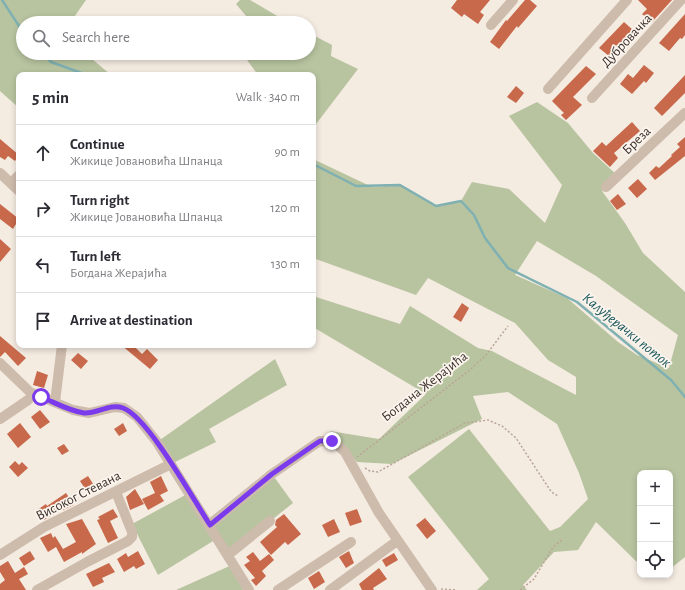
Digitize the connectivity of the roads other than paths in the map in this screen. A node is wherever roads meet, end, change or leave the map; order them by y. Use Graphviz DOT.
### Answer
graph roads {
  1 [pos="513,0"];
  2 [pos="627,0"];
  3 [pos="681,0"];
  4 [pos="491,25"];
  5 [pos="548,89"];
  6 [pos="592,98"];
  7 [pos="685,113"];
  8 [pos="0,173"];
  9 [pos="16,178"];
  10 [pos="11,183"];
  11 [pos="606,187"];
  12 [pos="16,188"];
  13 [pos="62,348"];
  14 [pos="0,363"];
  15 [pos="34,394"];
  16 [pos="55,402"];
  17 [pos="0,419"];
  18 [pos="171,464"];
  19 [pos="116,492"];
  20 [pos="270,521"];
  21 [pos="210,525"];
  22 [pos="397,541"];
  23 [pos="351,542"];
  24 [pos="229,554"];
  25 [pos="0,555"];
  26 [pos="37,590"];
  27 [pos="249,590"];
  28 [pos="278,590"];
  29 [pos="330,590"];
  30 [pos="432,590"];
  1 -- 4 [label="street"];
  2 -- 5 [label="street"];
  3 -- 6 [label="street, Дубровачка"];
  7 -- 11 [label="street, Бреза"];
  8 -- 10 [label="street"];
  9 -- 10 [label="street"];
  10 -- 12 [label="street"];
  13 -- 16 [label="street"];
  14 -- 15 [label="street"];
  15 -- 16 [label="street"];
  15 -- 17 [label="street"];
  16 -- 18 [label="street"];
  18 -- 19 [label="street, Високог Стевана"];
  18 -- 21 [label="street"];
  19 -- 25 [label="street, Високог Стевана"];
  19 -- 26 [label="street"];
  20 -- 24 [label="street"];
  21 -- 22 [label="street"];
  21 -- 24 [label="street"];
  22 -- 29 [label="street"];
  22 -- 30 [label="street"];
  23 -- 28 [label="street"];
  24 -- 27 [label="street"];
}
